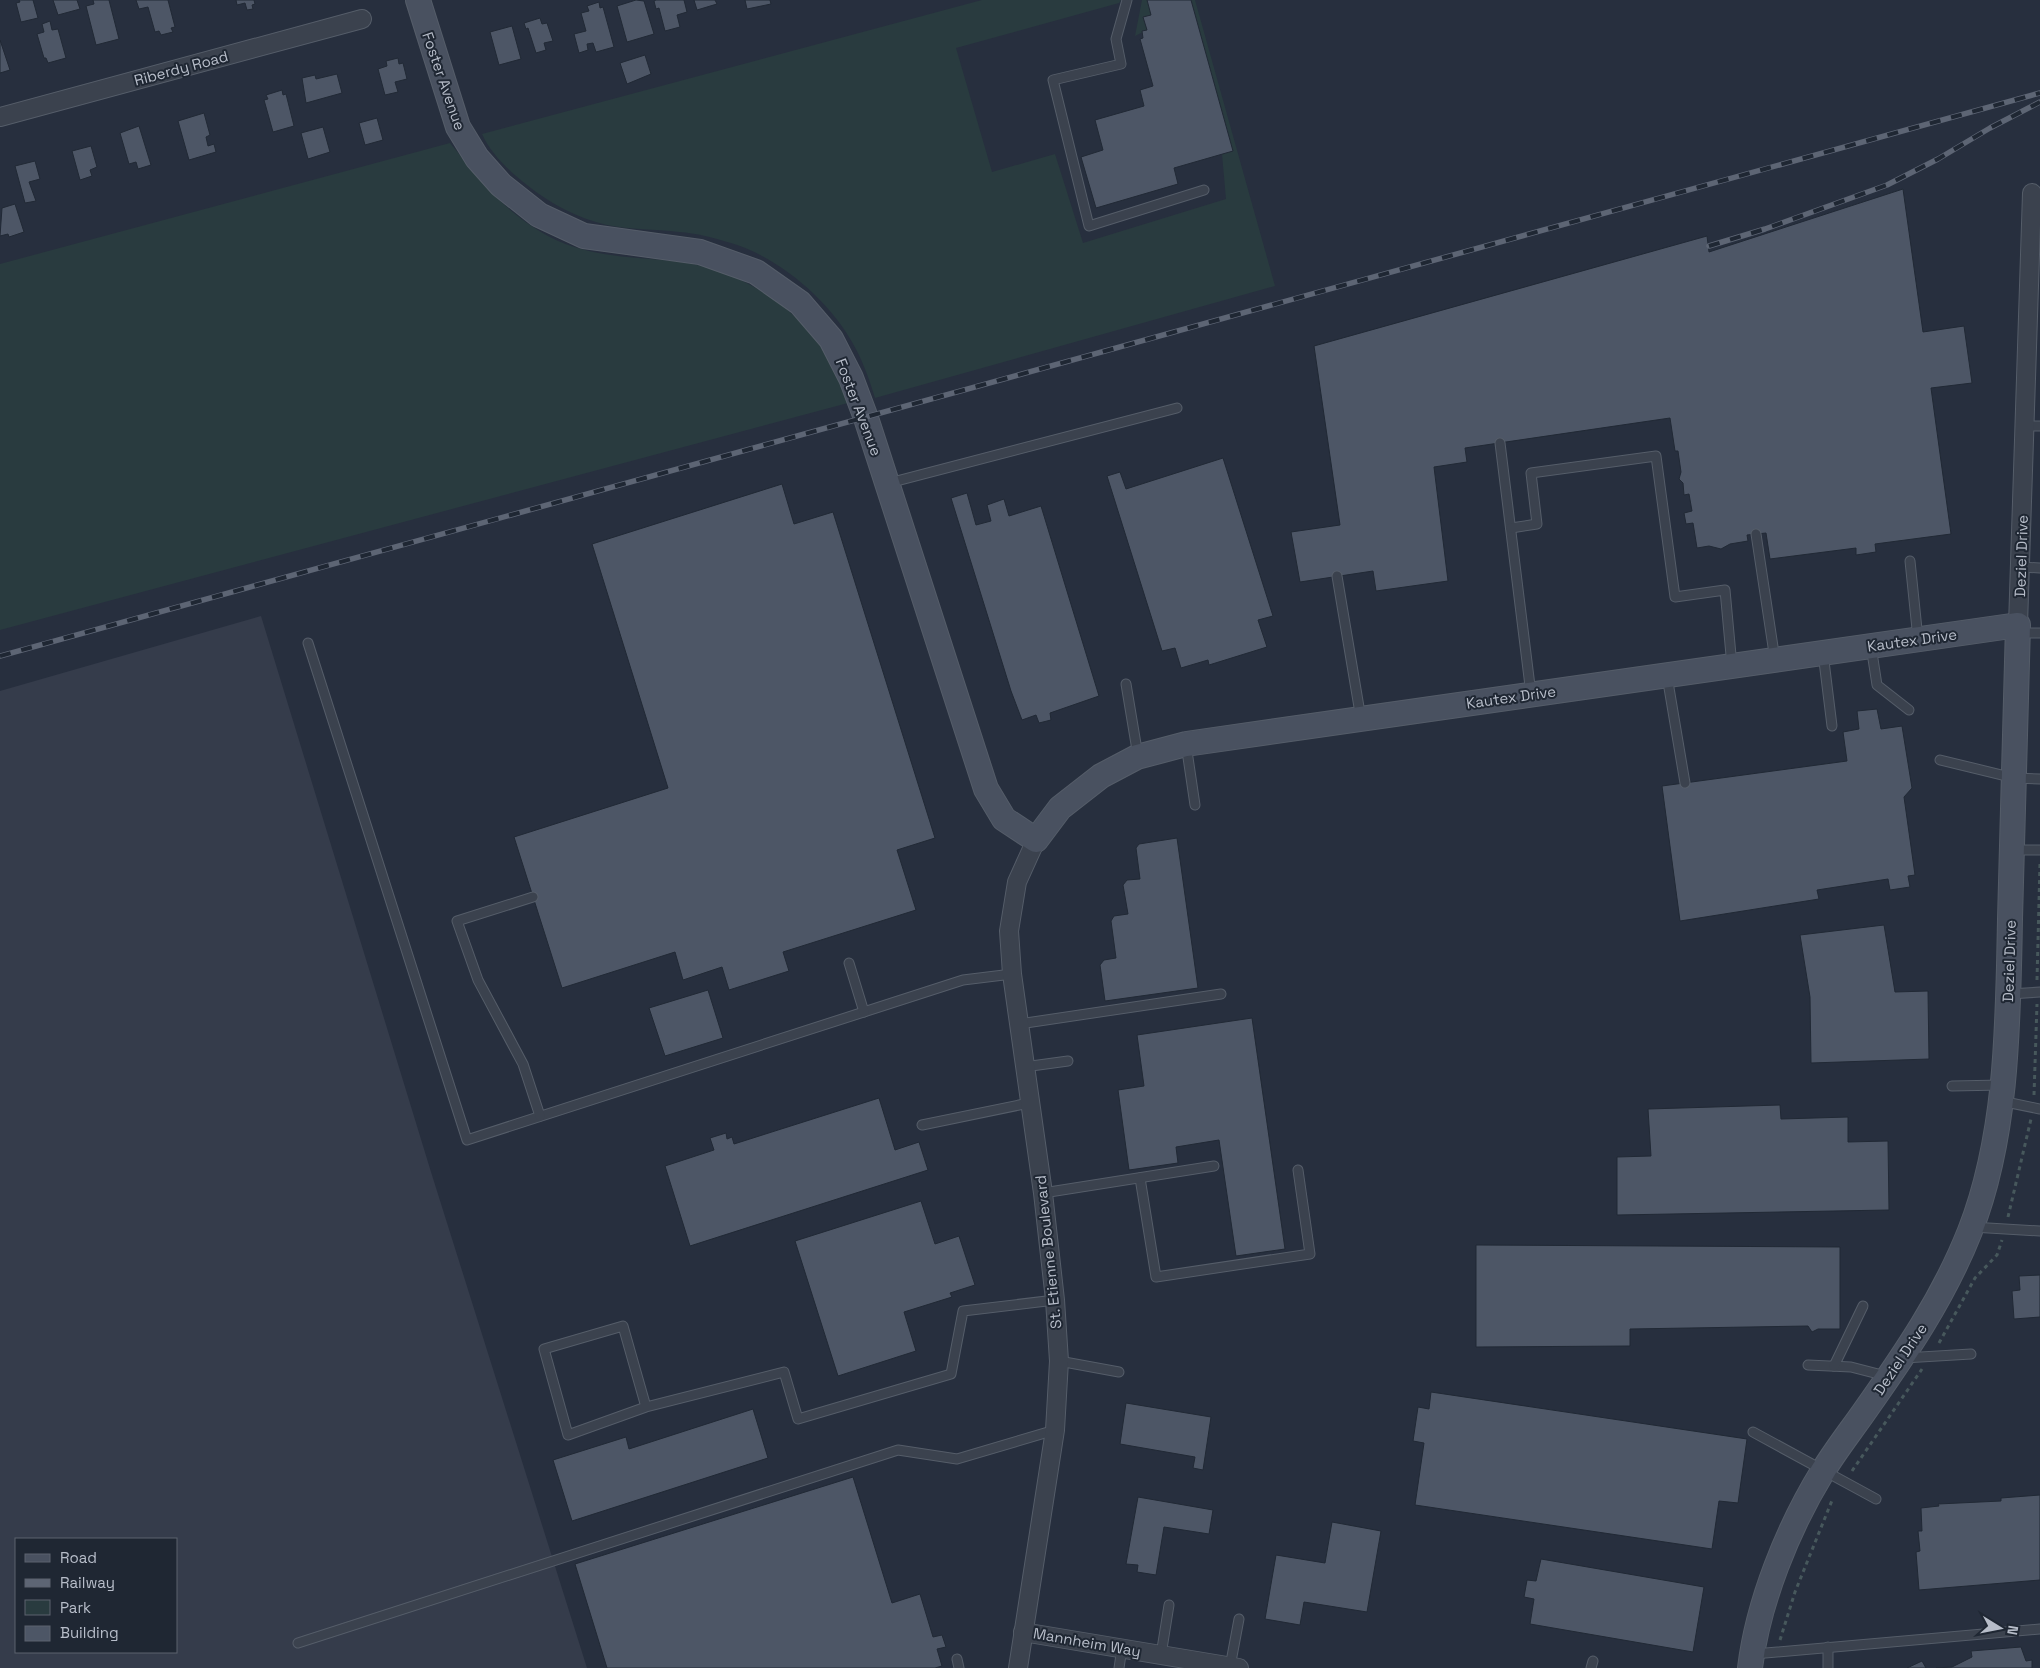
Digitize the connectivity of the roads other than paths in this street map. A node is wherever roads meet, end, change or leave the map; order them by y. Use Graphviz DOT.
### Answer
graph roads {
  1 [pos="418,0"];
  2 [pos="1127,0"];
  3 [pos="362,19"];
  4 [pos="0,117"];
  5 [pos="1204,190"];
  6 [pos="2037,193"];
  7 [pos="1176,408"];
  8 [pos="2032,426"];
  9 [pos="1500,443"];
  10 [pos="886,484"];
  11 [pos="1511,528"];
  12 [pos="1756,534"];
  13 [pos="1910,561"];
  14 [pos="2020,567"];
  15 [pos="2040,568"];
  16 [pos="1337,576"];
  17 [pos="2025,630"];
  18 [pos="1918,639"];
  19 [pos="308,643"];
  20 [pos="1871,646"];
  21 [pos="1823,653"];
  22 [pos="1775,660"];
  23 [pos="1732,666"];
  24 [pos="1667,675"];
  25 [pos="1126,684"];
  26 [pos="1531,694"];
  27 [pos="1909,710"];
  28 [pos="1361,719"];
  29 [pos="1832,726"];
  30 [pos="1186,744"];
  31 [pos="1138,756"];
  32 [pos="1940,760"];
  33 [pos="2014,778"];
  34 [pos="2040,779"];
  35 [pos="1685,783"];
  36 [pos="1195,805"];
  37 [pos="1036,840"];
  38 [pos="2012,850"];
  39 [pos="2040,850"];
  40 [pos="534,898"];
  41 [pos="849,963"];
  42 [pos="1012,974"];
  43 [pos="1221,994"];
  44 [pos="2008,994"];
  45 [pos="2039,997"];
  46 [pos="864,1012"];
  47 [pos="1019,1024"];
  48 [pos="1068,1061"];
  49 [pos="1024,1067"];
  50 [pos="1952,1086"];
  51 [pos="2001,1093"];
  52 [pos="1029,1103"];
  53 [pos="2040,1109"];
  54 [pos="540,1116"];
  55 [pos="922,1125"];
  56 [pos="1214,1166"];
  57 [pos="1298,1170"];
  58 [pos="1140,1178"];
  59 [pos="1043,1193"];
  60 [pos="1972,1227"];
  61 [pos="2040,1231"];
  62 [pos="1055,1300"];
  63 [pos="1863,1306"];
  64 [pos="1971,1354"];
  65 [pos="1059,1361"];
  66 [pos="1808,1365"];
  67 [pos="1834,1366"];
  68 [pos="1895,1368"];
  69 [pos="1119,1372"];
  70 [pos="646,1407"];
  71 [pos="1055,1430"];
  72 [pos="1754,1432"];
  73 [pos="1822,1472"];
  74 [pos="1876,1499"];
  75 [pos="1169,1605"];
  76 [pos="1239,1619"];
  77 [pos="2040,1629"];
  78 [pos="1023,1632"];
  79 [pos="298,1642"];
  80 [pos="1122,1648"];
  81 [pos="1828,1648"];
  82 [pos="1161,1655"];
  83 [pos="1750,1661"];
  84 [pos="1235,1667"];
  85 [pos="1018,1668"];
  86 [pos="1119,1668"];
  87 [pos="1828,1668"];
  1 -- 10 [label="street, Foster Avenue"];
  2 -- 5 [label="lane"];
  3 -- 4 [label="street, Riberdy Road"];
  6 -- 8 [label="street, Deziel Drive"];
  7 -- 10 [label="lane"];
  8 -- 14 [label="street, Deziel Drive"];
  9 -- 11 [label="lane"];
  10 -- 37 [label="street, Foster Avenue"];
  11 -- 23 [label="lane"];
  11 -- 26 [label="lane"];
  12 -- 22 [label="lane"];
  13 -- 18 [label="lane"];
  14 -- 15 [label="lane"];
  14 -- 17 [label="street, Deziel Drive"];
  16 -- 28 [label="lane"];
  17 -- 18 [label="street, Kautex Drive"];
  17 -- 33 [label="street, Deziel Drive"];
  18 -- 20 [label="street, Kautex Drive"];
  19 -- 54 [label="lane"];
  20 -- 21 [label="street, Kautex Drive"];
  20 -- 27 [label="lane"];
  21 -- 22 [label="street, Kautex Drive"];
  21 -- 29 [label="lane"];
  22 -- 23 [label="street, Kautex Drive"];
  23 -- 24 [label="street, Kautex Drive"];
  24 -- 26 [label="street, Kautex Drive"];
  24 -- 35 [label="lane"];
  25 -- 31 [label="lane"];
  26 -- 28 [label="street, Kautex Drive"];
  28 -- 30 [label="street, Kautex Drive"];
  30 -- 31 [label="street, Kautex Drive"];
  30 -- 36 [label="lane"];
  31 -- 37 [label="street, Kautex Drive"];
  32 -- 33 [label="lane"];
  33 -- 34 [label="lane"];
  33 -- 38 [label="street, Deziel Drive"];
  37 -- 42 [label="street, St. Etienne Boulevard"];
  38 -- 39 [label="lane"];
  38 -- 44 [label="street, Deziel Drive"];
  40 -- 54 [label="lane"];
  41 -- 46 [label="lane"];
  42 -- 46 [label="lane"];
  42 -- 47 [label="street, St. Etienne Boulevard"];
  43 -- 47 [label="lane"];
  44 -- 45 [label="lane"];
  44 -- 51 [label="street, Deziel Drive"];
  46 -- 54 [label="lane"];
  47 -- 49 [label="street, St. Etienne Boulevard"];
  48 -- 49 [label="lane"];
  49 -- 52 [label="street, St. Etienne Boulevard"];
  50 -- 51 [label="lane"];
  51 -- 53 [label="lane"];
  51 -- 60 [label="street, Deziel Drive"];
  52 -- 55 [label="lane"];
  52 -- 59 [label="street, St. Etienne Boulevard"];
  56 -- 58 [label="lane"];
  57 -- 58 [label="lane"];
  58 -- 59 [label="lane"];
  59 -- 62 [label="street, St. Etienne Boulevard"];
  60 -- 61 [label="lane"];
  60 -- 68 [label="street, Deziel Drive"];
  62 -- 65 [label="street, St. Etienne Boulevard"];
  62 -- 70 [label="lane"];
  63 -- 67 [label="lane"];
  64 -- 68 [label="lane"];
  65 -- 69 [label="lane"];
  65 -- 71 [label="street, St. Etienne Boulevard"];
  66 -- 67 [label="lane"];
  67 -- 68 [label="lane"];
  68 -- 73 [label="street, Deziel Drive"];
  70 -- 70 [label="lane"];
  71 -- 78 [label="street, St. Etienne Boulevard"];
  71 -- 79 [label="lane"];
  72 -- 73 [label="lane"];
  73 -- 74 [label="lane"];
  73 -- 83 [label="street, Deziel Drive"];
  75 -- 82 [label="lane"];
  76 -- 84 [label="lane"];
  77 -- 81 [label="lane"];
  78 -- 80 [label="street, Mannheim Way"];
  78 -- 85 [label="street, St. Etienne Boulevard"];
  80 -- 82 [label="street, Mannheim Way"];
  80 -- 86 [label="lane"];
  81 -- 83 [label="lane"];
  81 -- 87 [label="lane"];
  82 -- 84 [label="street, Mannheim Way"];
}
